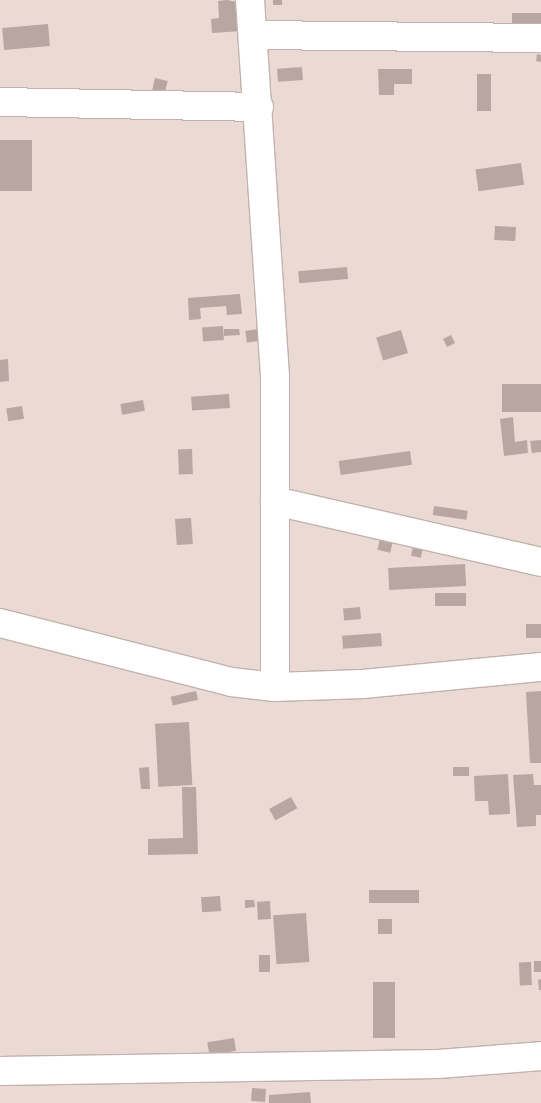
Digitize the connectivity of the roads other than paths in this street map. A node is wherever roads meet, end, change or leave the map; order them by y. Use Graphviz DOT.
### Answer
graph roads {
  1 [pos="250,0"];
  2 [pos="253,35"];
  3 [pos="541,38"];
  4 [pos="0,102"];
  5 [pos="259,106"];
  6 [pos="275,501"];
  7 [pos="541,562"];
  8 [pos="0,623"];
  9 [pos="541,667"];
  10 [pos="275,687"];
  11 [pos="541,1056"];
  12 [pos="0,1070"];
  1 -- 2 [label="street"];
  2 -- 3 [label="street"];
  2 -- 5 [label="street"];
  4 -- 5 [label="street"];
  5 -- 6 [label="street"];
  6 -- 7 [label="street"];
  6 -- 10 [label="street"];
  8 -- 10 [label="street"];
  9 -- 10 [label="street"];
  11 -- 12 [label="street"];
}
